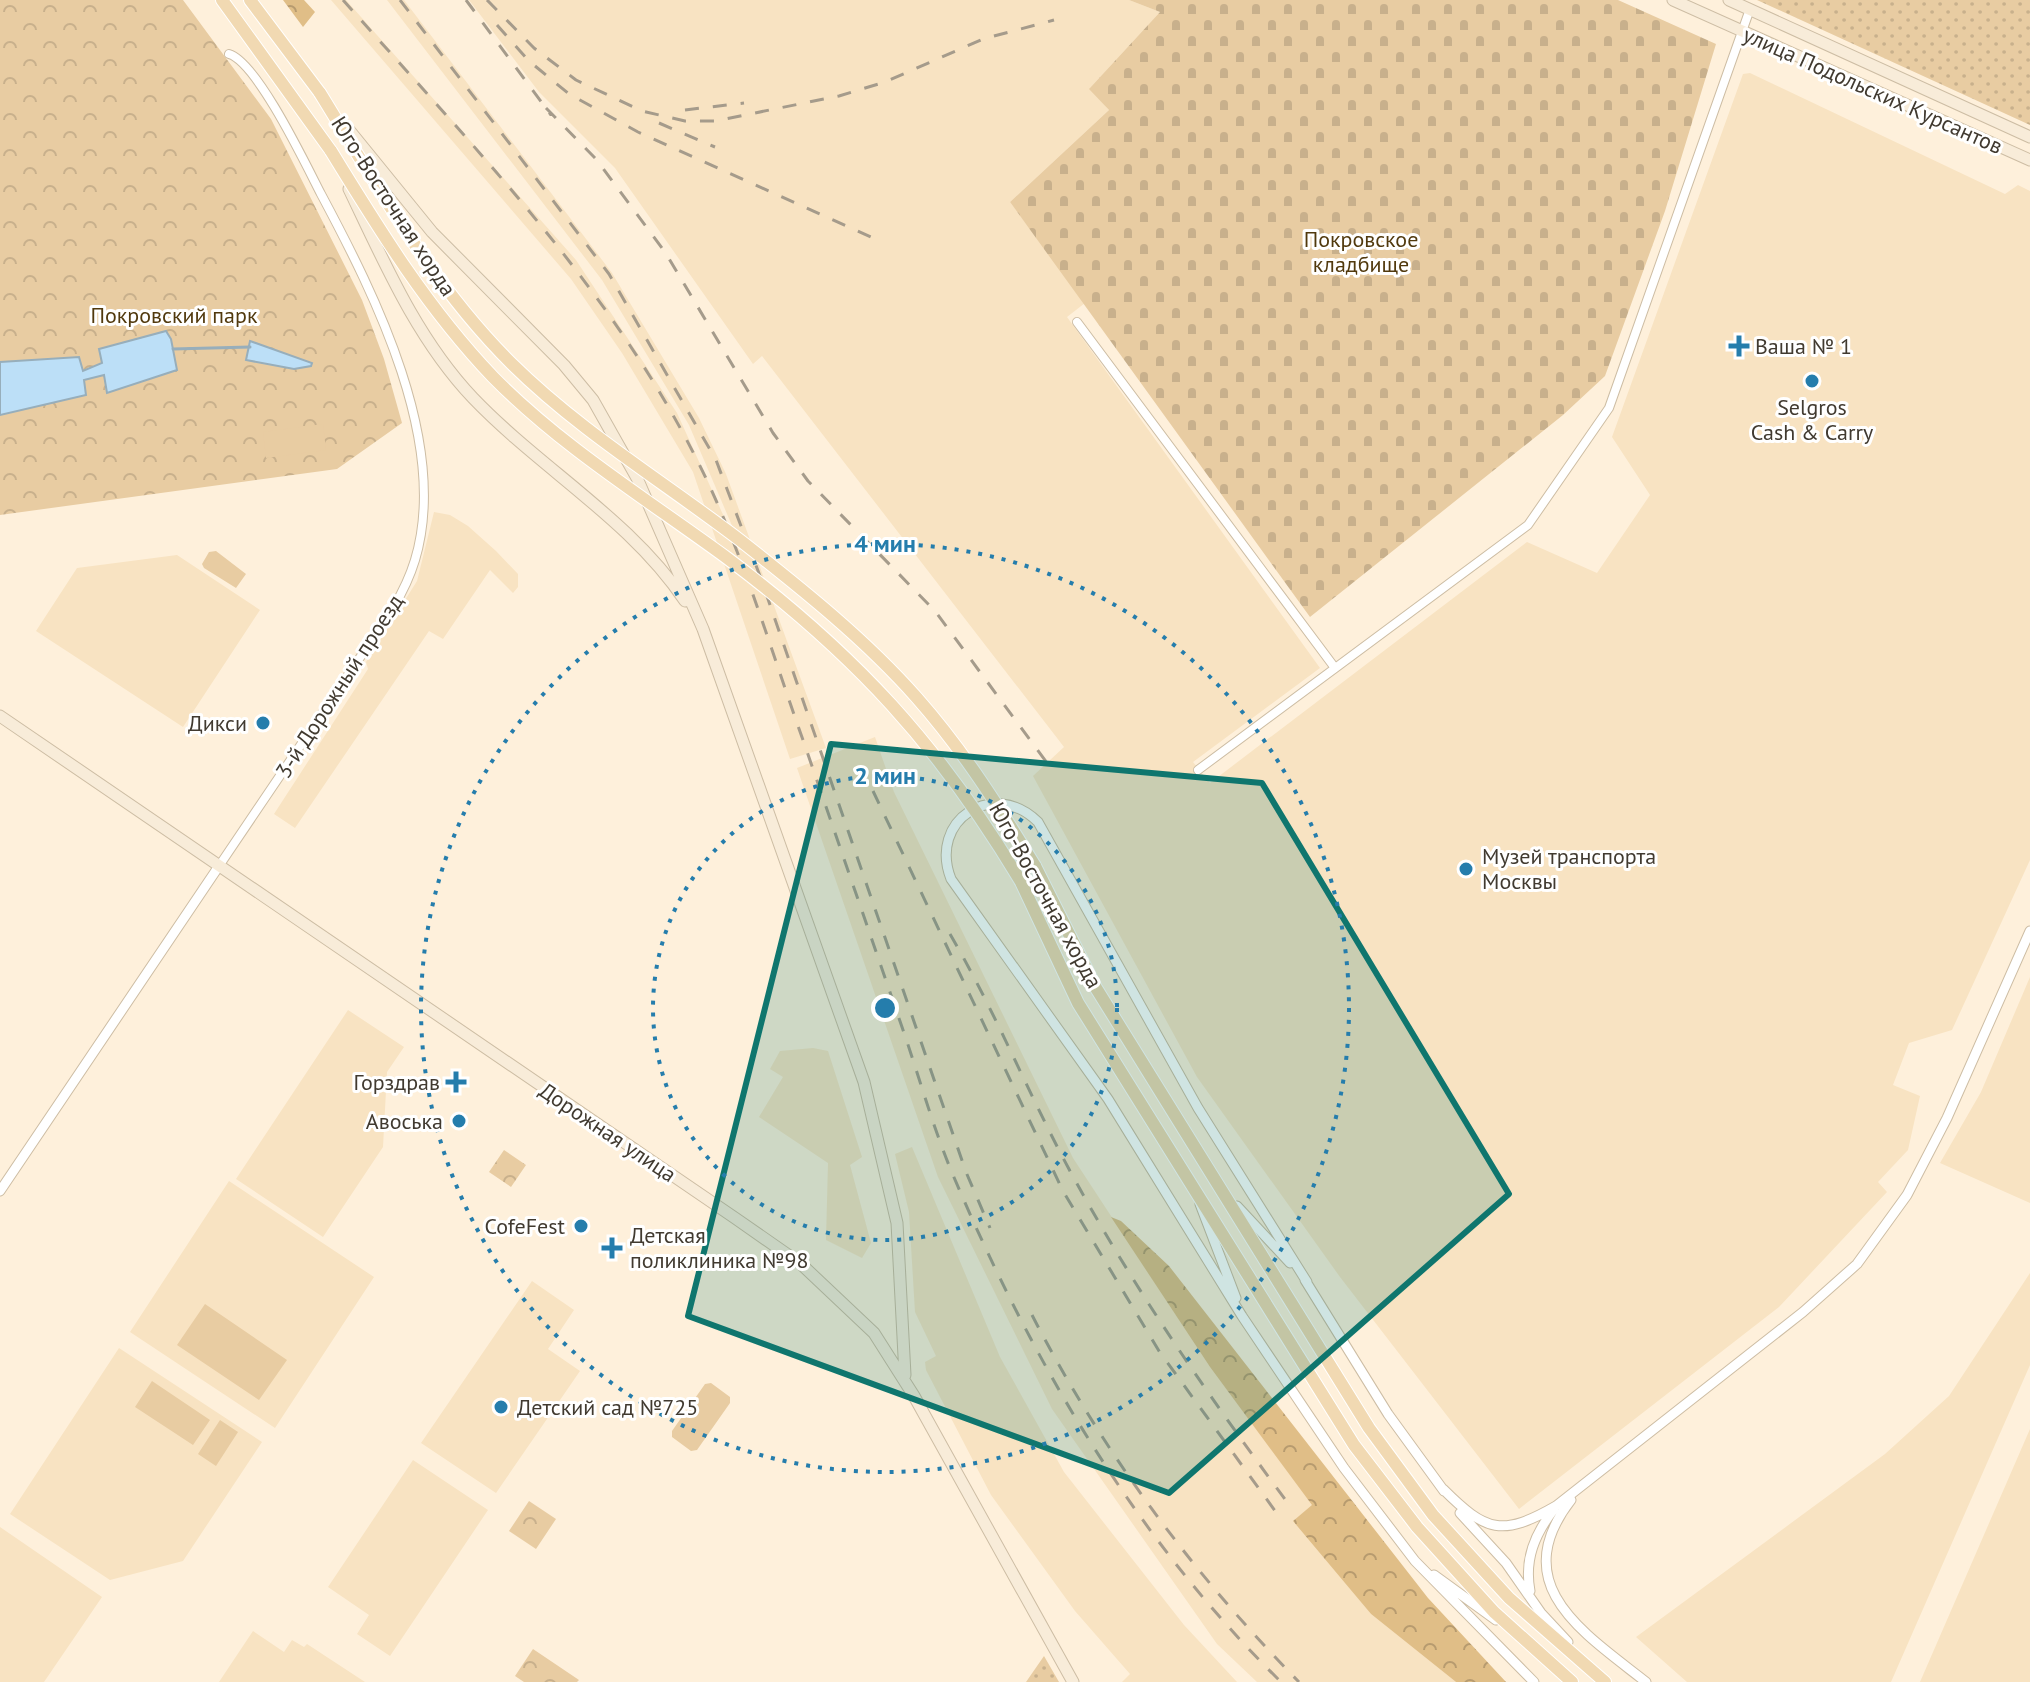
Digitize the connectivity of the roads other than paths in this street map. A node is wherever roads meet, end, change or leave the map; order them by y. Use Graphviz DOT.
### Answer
graph roads {
  1 [pos="222,0"];
  2 [pos="250,0"];
  3 [pos="1673,0"];
  4 [pos="1729,0"];
  5 [pos="1750,9"];
  6 [pos="1743,32"];
  7 [pos="229,54"];
  8 [pos="320,93"];
  9 [pos="2030,137"];
  10 [pos="331,151"];
  11 [pos="2030,160"];
  12 [pos="1077,322"];
  13 [pos="703,629"];
  14 [pos="1335,668"];
  15 [pos="0,716"];
  16 [pos="1198,770"];
  17 [pos="219,866"];
  18 [pos="2030,931"];
  19 [pos="1217,1179"];
  20 [pos="0,1191"];
  21 [pos="1197,1193"];
  22 [pos="1307,1282"];
  23 [pos="1242,1316"];
  24 [pos="901,1321"];
  25 [pos="874,1333"];
  26 [pos="888,1353"];
  27 [pos="908,1386"];
  28 [pos="1587,1482"];
  29 [pos="1443,1489"];
  30 [pos="1556,1506"];
  31 [pos="1415,1561"];
  32 [pos="1531,1596"];
  33 [pos="1524,1639"];
  34 [pos="1071,1682"];
  35 [pos="1534,1682"];
  36 [pos="1572,1682"];
  37 [pos="1605,1682"];
  38 [pos="1612,1682"];
  39 [pos="1646,1682"];
  1 -- 10 [label="main road, Юго-Восточная хорда"];
  2 -- 8 [label="main road, Юго-Восточная хорда"];
  3 -- 6 [label="main road, улица Подольских Курсантов"];
  4 -- 5 [label="main road, улица Подольских Курсантов"];
  5 -- 6 [label="street"];
  5 -- 9 [label="main road, улица Подольских Курсантов"];
  6 -- 11 [label="main road, улица Подольских Курсантов"];
  6 -- 14 [label="street"];
  7 -- 17 [label="street, 3-й Дорожный проезд"];
  8 -- 13 [label="main road, bridge"];
  8 -- 19 [label="main road, Юго-Восточная хорда, bridge"];
  10 -- 13 [label="main road, bridge"];
  10 -- 21 [label="main road, Юго-Восточная хорда, bridge"];
  12 -- 14 [label="street"];
  13 -- 24 [label="main road"];
  14 -- 16 [label="street"];
  15 -- 17 [label="main road, Дорожная улица"];
  17 -- 20 [label="street, 3-й Дорожный проезд"];
  17 -- 25 [label="main road, Дорожная улица"];
  18 -- 28 [label="street"];
  19 -- 22 [label="street"];
  19 -- 37 [label="main road, Юго-Восточная хорда"];
  21 -- 23 [label="street"];
  21 -- 33 [label="main road, Юго-Восточная хорда"];
  22 -- 23 [label="street"];
  22 -- 29 [label="street"];
  23 -- 31 [label="street"];
  24 -- 25 [label="main road"];
  24 -- 26 [label="main road"];
  24 -- 27 [label="main road"];
  25 -- 26 [label="main road, Дорожная улица"];
  26 -- 27 [label="main road, Дорожная улица"];
  27 -- 34 [label="main road, Дорожная улица"];
  28 -- 30 [label="street"];
  28 -- 39 [label="street"];
  29 -- 30 [label="street"];
  29 -- 32 [label="street"];
  30 -- 32 [label="street"];
  31 -- 33 [label="street"];
  31 -- 35 [label="street"];
  32 -- 38 [label="street"];
  33 -- 36 [label="main road, Юго-Восточная хорда"];
}
